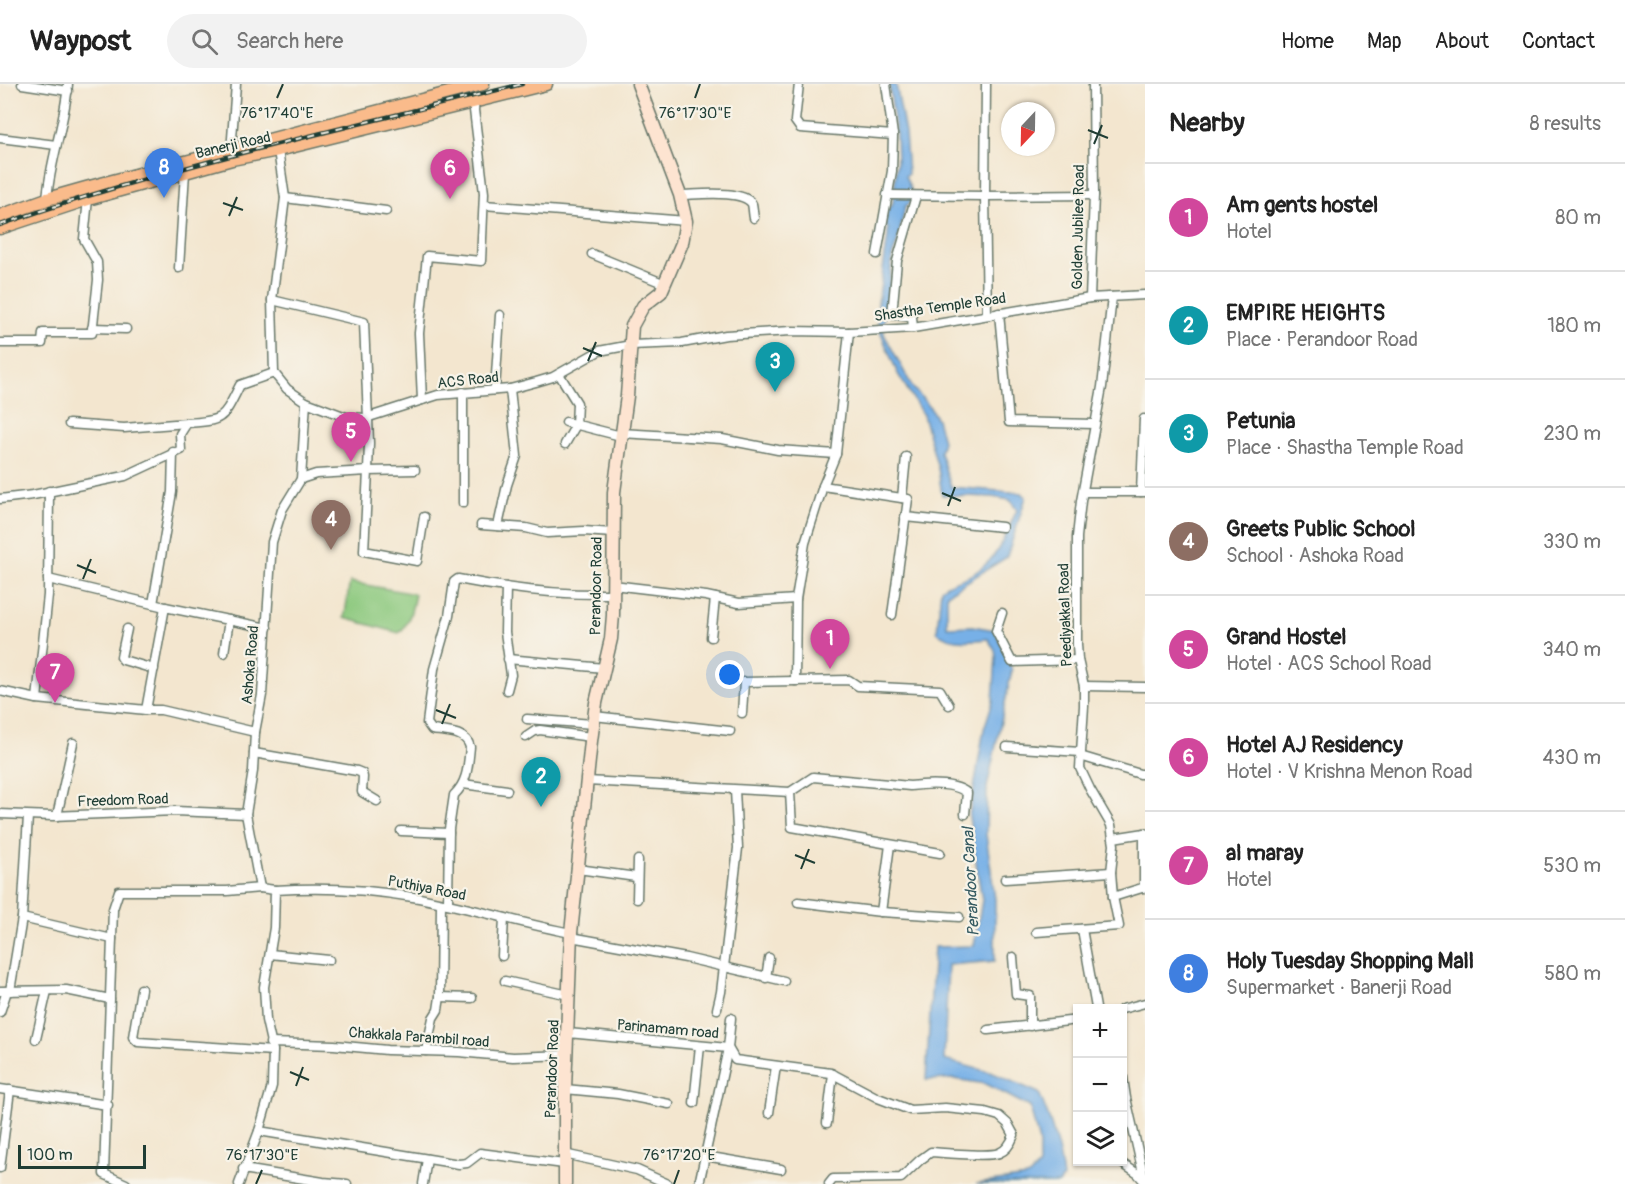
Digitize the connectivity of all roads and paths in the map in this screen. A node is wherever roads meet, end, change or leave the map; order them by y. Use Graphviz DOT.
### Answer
graph roads {
  1 [pos="22,84"];
  2 [pos="236,84"];
  3 [pos="546,84"];
  4 [pos="638,84"];
  5 [pos="799,84"];
  6 [pos="886,84"];
  7 [pos="986,84"];
  8 [pos="1093,84"];
  9 [pos="473,86"];
  10 [pos="68,88"];
  11 [pos="470,102"];
  12 [pos="893,135"];
  13 [pos="0,138"];
  14 [pos="56,145"];
  15 [pos="278,150"];
  16 [pos="231,154"];
  17 [pos="185,172"];
  18 [pos="680,195"];
  19 [pos="889,195"];
  20 [pos="1094,195"];
  21 [pos="914,196"];
  22 [pos="985,196"];
  23 [pos="285,198"];
  24 [pos="47,199"];
  25 [pos="88,199"];
  26 [pos="484,205"];
  27 [pos="386,211"];
  28 [pos="0,216"];
  29 [pos="754,218"];
  30 [pos="686,221"];
  31 [pos="0,228"];
  32 [pos="592,254"];
  33 [pos="877,254"];
  34 [pos="179,268"];
  35 [pos="665,284"];
  36 [pos="1145,295"];
  37 [pos="1112,297"];
  38 [pos="1090,298"];
  39 [pos="272,300"];
  40 [pos="999,313"];
  41 [pos="501,315"];
  42 [pos="987,315"];
  43 [pos="913,328"];
  44 [pos="126,329"];
  45 [pos="92,330"];
  46 [pos="849,332"];
  47 [pos="0,343"];
  48 [pos="631,345"];
  49 [pos="274,373"];
  50 [pos="559,374"];
  51 [pos="510,389"];
  52 [pos="495,390"];
  53 [pos="463,392"];
  54 [pos="422,400"];
  55 [pos="306,402"];
  56 [pos="366,418"];
  57 [pos="1144,419"];
  58 [pos="566,422"];
  59 [pos="187,423"];
  60 [pos="69,424"];
  61 [pos="1094,424"];
  62 [pos="576,425"];
  63 [pos="621,434"];
  64 [pos="565,444"];
  65 [pos="173,452"];
  66 [pos="1144,453"];
  67 [pos="836,454"];
  68 [pos="906,457"];
  69 [pos="415,470"];
  70 [pos="368,471"];
  71 [pos="302,479"];
  72 [pos="823,486"];
  73 [pos="50,491"];
  74 [pos="1083,492"];
  75 [pos="1143,492"];
  76 [pos="902,498"];
  77 [pos="0,499"];
  78 [pos="463,503"];
  79 [pos="424,517"];
  80 [pos="905,517"];
  81 [pos="481,525"];
  82 [pos="498,526"];
  83 [pos="1002,527"];
  84 [pos="613,532"];
  85 [pos="48,579"];
  86 [pos="506,587"];
  87 [pos="613,590"];
  88 [pos="716,598"];
  89 [pos="796,599"];
  90 [pos="153,604"];
  91 [pos="165,607"];
  92 [pos="1002,613"];
  93 [pos="892,615"];
  94 [pos="229,620"];
  95 [pos="267,628"];
  96 [pos="127,629"];
  97 [pos="711,637"];
  98 [pos="224,653"];
  99 [pos="508,659"];
  100 [pos="1078,660"];
  101 [pos="604,668"];
  102 [pos="154,669"];
  103 [pos="795,681"];
  104 [pos="1084,686"];
  105 [pos="1145,687"];
  106 [pos="507,690"];
  107 [pos="0,691"];
  108 [pos="37,699"];
  109 [pos="949,705"];
  110 [pos="146,710"];
  111 [pos="742,713"];
  112 [pos="527,719"];
  113 [pos="594,720"];
  114 [pos="730,731"];
  115 [pos="255,732"];
  116 [pos="526,737"];
  117 [pos="591,737"];
  118 [pos="73,743"];
  119 [pos="1007,747"];
  120 [pos="254,753"];
  121 [pos="1080,754"];
  122 [pos="1145,774"];
  123 [pos="587,781"];
  124 [pos="463,784"];
  125 [pos="507,790"];
  126 [pos="735,790"];
  127 [pos="790,792"];
  128 [pos="377,801"];
  129 [pos="0,814"];
  130 [pos="246,814"];
  131 [pos="965,814"];
  132 [pos="28,816"];
  133 [pos="57,816"];
  134 [pos="401,831"];
  135 [pos="449,832"];
  136 [pos="1145,833"];
  137 [pos="1113,838"];
  138 [pos="890,845"];
  139 [pos="940,853"];
  140 [pos="638,861"];
  141 [pos="578,869"];
  142 [pos="1111,872"];
  143 [pos="636,878"];
  144 [pos="1005,879"];
  145 [pos="260,888"];
  146 [pos="1145,888"];
  147 [pos="274,890"];
  148 [pos="1113,897"];
  149 [pos="637,899"];
  150 [pos="798,902"];
  151 [pos="444,903"];
  152 [pos="881,912"];
  153 [pos="959,916"];
  154 [pos="22,918"];
  155 [pos="504,918"];
  156 [pos="1082,929"];
  157 [pos="1036,932"];
  158 [pos="571,935"];
  159 [pos="112,939"];
  160 [pos="270,954"];
  161 [pos="502,956"];
  162 [pos="1013,957"];
  163 [pos="769,958"];
  164 [pos="329,960"];
  165 [pos="723,968"];
  166 [pos="766,978"];
  167 [pos="505,981"];
  168 [pos="784,981"];
  169 [pos="141,989"];
  170 [pos="6,991"];
  171 [pos="47,991"];
  172 [pos="569,994"];
  173 [pos="440,997"];
  174 [pos="472,998"];
  175 [pos="110,999"];
  176 [pos="1145,1003"];
  177 [pos="1095,1004"];
  178 [pos="1127,1008"];
  179 [pos="717,1009"];
  180 [pos="0,1012"];
  181 [pos="731,1018"];
  182 [pos="1073,1021"];
  183 [pos="1030,1026"];
  184 [pos="988,1030"];
  185 [pos="568,1033"];
  186 [pos="36,1039"];
  187 [pos="700,1046"];
  188 [pos="271,1047"];
  189 [pos="728,1048"];
  190 [pos="426,1051"];
  191 [pos="567,1055"];
  192 [pos="777,1066"];
  193 [pos="832,1073"];
  194 [pos="0,1089"];
  195 [pos="565,1089"];
  196 [pos="10,1090"];
  197 [pos="1127,1102"];
  198 [pos="694,1103"];
  199 [pos="669,1104"];
  200 [pos="108,1105"];
  201 [pos="769,1113"];
  202 [pos="827,1123"];
  203 [pos="259,1131"];
  204 [pos="705,1156"];
  205 [pos="427,1159"];
  206 [pos="564,1159"];
  207 [pos="1126,1166"];
  208 [pos="0,1168"];
  209 [pos="243,1169"];
  210 [pos="782,1169"];
  211 [pos="104,1174"];
  212 [pos="1145,1182"];
  213 [pos="103,1184"];
  214 [pos="126,1184"];
  215 [pos="238,1184"];
  216 [pos="347,1184"];
  217 [pos="423,1184"];
  218 [pos="565,1184"];
  219 [pos="668,1184"];
  220 [pos="699,1184"];
  221 [pos="829,1184"];
  1 -- 10 [label="street"];
  2 -- 16 [label="street"];
  3 -- 11 [label="main road, Banerji Road"];
  4 -- 18 [label="main road, Perandoor Road"];
  5 -- 12 [label="street"];
  6 -- 12 [label="street"];
  7 -- 22 [label="street"];
  8 -- 20 [label="street, Golden Jubilee Road"];
  9 -- 11 [label="main road"];
  9 -- 16 [label="main road, Banerji Road"];
  10 -- 14 [label="street"];
  11 -- 15 [label="main road, Banerji Road"];
  11 -- 26 [label="street"];
  12 -- 19 [label="street"];
  13 -- 14 [label="street"];
  14 -- 24 [label="street"];
  15 -- 16 [label="main road, Banerji Road"];
  15 -- 23 [label="street"];
  16 -- 17 [label="main road, Banerji Road"];
  16 -- 24 [label="main road, Banerji Road"];
  17 -- 25 [label="main road, Banerji Road"];
  17 -- 34 [label="street"];
  18 -- 29 [label="street"];
  18 -- 30 [label="main road, Perandoor Road"];
  19 -- 21 [label="street"];
  19 -- 33 [label="street"];
  20 -- 22 [label="street"];
  20 -- 38 [label="street, Golden Jubilee Road"];
  21 -- 22 [label="street"];
  21 -- 43 [label="street"];
  22 -- 42 [label="street"];
  23 -- 27 [label="street"];
  23 -- 39 [label="street"];
  24 -- 28 [label="main road, Banerji Road"];
  25 -- 31 [label="main road, Banerji Road"];
  25 -- 45 [label="street"];
  26 -- 30 [label="street"];
  26 -- 54 [label="street"];
  30 -- 35 [label="main road, Perandoor Road"];
  32 -- 35 [label="street"];
  35 -- 48 [label="main road, Perandoor Road"];
  36 -- 37 [label="street, Shastha Temple Road"];
  37 -- 38 [label="street, Shastha Temple Road"];
  37 -- 61 [label="street, Peediyakkal Road"];
  38 -- 40 [label="street, Shastha Temple Road"];
  39 -- 49 [label="street"];
  39 -- 56 [label="street"];
  40 -- 42 [label="street, Shastha Temple Road"];
  40 -- 61 [label="street"];
  41 -- 52 [label="street"];
  42 -- 43 [label="street, Shastha Temple Road"];
  43 -- 46 [label="street, Shastha Temple Road"];
  44 -- 45 [label="street"];
  45 -- 47 [label="street"];
  46 -- 48 [label="street, Shastha Temple Road"];
  46 -- 67 [label="street"];
  48 -- 50 [label="street, ACS Road"];
  48 -- 63 [label="main road, Perandoor Road"];
  49 -- 55 [label="street"];
  49 -- 59 [label="street"];
  50 -- 51 [label="street, ACS Road"];
  50 -- 62 [label="street"];
  51 -- 52 [label="street, ACS Road"];
  51 -- 82 [label="street"];
  52 -- 53 [label="street, ACS Road"];
  53 -- 54 [label="street, ACS Road"];
  53 -- 78 [label="street"];
  54 -- 56 [label="street, ACS Road"];
  55 -- 56 [label="street, ACS Road"];
  55 -- 71 [label="street, Ashoka Road"];
  56 -- 70 [label="street"];
  57 -- 66 [label="street"];
  58 -- 62 [label="street"];
  59 -- 60 [label="street"];
  59 -- 65 [label="street"];
  61 -- 74 [label="street, Peediyakkal Road"];
  62 -- 63 [label="street"];
  62 -- 64 [label="street"];
  63 -- 67 [label="street"];
  63 -- 84 [label="main road, Perandoor Road"];
  65 -- 73 [label="street"];
  65 -- 90 [label="street"];
  66 -- 75 [label="street"];
  67 -- 72 [label="street"];
  68 -- 76 [label="street"];
  69 -- 70 [label="street"];
  70 -- 71 [label="street"];
  70 -- 79 [label="street"];
  71 -- 95 [label="street, Ashoka Road"];
  72 -- 76 [label="street"];
  72 -- 89 [label="street"];
  73 -- 77 [label="street"];
  73 -- 85 [label="street"];
  74 -- 75 [label="street"];
  74 -- 100 [label="street, Peediyakkal Road"];
  76 -- 80 [label="street"];
  80 -- 83 [label="street"];
  80 -- 93 [label="street"];
  81 -- 82 [label="street"];
  82 -- 84 [label="street"];
  84 -- 87 [label="main road, Perandoor Road"];
  85 -- 90 [label="street"];
  85 -- 108 [label="street"];
  86 -- 87 [label="street"];
  86 -- 99 [label="street"];
  86 -- 124 [label="street"];
  87 -- 88 [label="street"];
  87 -- 101 [label="main road, Perandoor Road"];
  88 -- 89 [label="street"];
  88 -- 97 [label="street"];
  89 -- 103 [label="street"];
  90 -- 91 [label="street"];
  91 -- 94 [label="street"];
  91 -- 102 [label="street"];
  92 -- 100 [label="street"];
  94 -- 95 [label="street"];
  94 -- 98 [label="street"];
  95 -- 115 [label="street, Ashoka Road"];
  96 -- 102 [label="street"];
  99 -- 101 [label="street"];
  99 -- 106 [label="street"];
  100 -- 104 [label="street, Peediyakkal Road"];
  101 -- 113 [label="main road, Perandoor Road"];
  102 -- 110 [label="street"];
  103 -- 109 [label="street"];
  103 -- 111 [label="street"];
  104 -- 105 [label="street"];
  104 -- 121 [label="street, Peediyakkal Road"];
  107 -- 108 [label="street"];
  108 -- 110 [label="street"];
  110 -- 115 [label="street"];
  112 -- 113 [label="street"];
  113 -- 114 [label="street"];
  113 -- 117 [label="main road, Perandoor Road"];
  115 -- 120 [label="street, Ashoka Road"];
  116 -- 117 [label="street"];
  117 -- 123 [label="main road, Perandoor Road"];
  118 -- 133 [label="street"];
  119 -- 121 [label="street"];
  120 -- 128 [label="street"];
  120 -- 130 [label="street, Ashoka Road"];
  121 -- 122 [label="street"];
  121 -- 137 [label="street, Peediyakkal Road"];
  123 -- 126 [label="street"];
  123 -- 141 [label="main road, Perandoor Road"];
  124 -- 125 [label="street"];
  124 -- 135 [label="street"];
  126 -- 127 [label="street"];
  126 -- 165 [label="street"];
  127 -- 131 [label="street"];
  127 -- 138 [label="street"];
  129 -- 132 [label="street, Freedom Road"];
  130 -- 133 [label="street, Freedom Road"];
  130 -- 145 [label="street, Ashoka Road"];
  132 -- 133 [label="street, Freedom Road"];
  132 -- 154 [label="street"];
  134 -- 135 [label="street"];
  135 -- 151 [label="street"];
  136 -- 137 [label="street"];
  136 -- 146 [label="street"];
  137 -- 142 [label="street, Peediyakkal Road"];
  138 -- 139 [label="street"];
  138 -- 152 [label="street"];
  140 -- 143 [label="street"];
  141 -- 143 [label="street"];
  141 -- 158 [label="main road, Perandoor Road"];
  142 -- 144 [label="street"];
  142 -- 148 [label="street, Peediyakkal Road"];
  143 -- 149 [label="street"];
  145 -- 147 [label="street"];
  145 -- 159 [label="street"];
  146 -- 148 [label="street"];
  147 -- 151 [label="street, Puthiya Road"];
  147 -- 160 [label="street"];
  148 -- 156 [label="street, Peediyakkal Road"];
  150 -- 152 [label="street"];
  151 -- 155 [label="street, Puthiya Road"];
  151 -- 173 [label="street"];
  152 -- 153 [label="street"];
  154 -- 159 [label="street"];
  154 -- 170 [label="street"];
  155 -- 158 [label="street, Puthiya Road"];
  155 -- 161 [label="street"];
  156 -- 157 [label="street"];
  156 -- 177 [label="street"];
  158 -- 165 [label="street, Puthiya Road"];
  158 -- 172 [label="main road, Perandoor Road"];
  159 -- 175 [label="street"];
  160 -- 164 [label="street"];
  160 -- 188 [label="street"];
  162 -- 183 [label="street"];
  163 -- 166 [label="street"];
  165 -- 166 [label="street, Puthiya Road"];
  165 -- 179 [label="street"];
  166 -- 168 [label="street, Puthiya Road"];
  167 -- 172 [label="street"];
  169 -- 188 [label="street, Chakkala Parambil road"];
  170 -- 171 [label="street"];
  170 -- 180 [label="street"];
  171 -- 175 [label="street"];
  171 -- 186 [label="street"];
  172 -- 185 [label="main road, Perandoor Road"];
  173 -- 174 [label="street"];
  173 -- 190 [label="street"];
  175 -- 200 [label="street"];
  176 -- 178 [label="street"];
  181 -- 189 [label="street"];
  182 -- 183 [label="street"];
  183 -- 184 [label="street"];
  185 -- 187 [label="street, Parinamam road"];
  185 -- 191 [label="main road, Perandoor Road"];
  187 -- 189 [label="street, Parinamam road"];
  187 -- 198 [label="street"];
  188 -- 190 [label="street, Chakkala Parambil road"];
  188 -- 203 [label="street"];
  189 -- 192 [label="street, Parinamam road"];
  189 -- 204 [label="street"];
  190 -- 191 [label="street, Chakkala Parambil road"];
  191 -- 195 [label="main road, Perandoor Road"];
  192 -- 193 [label="street, Parinamam road"];
  192 -- 201 [label="street"];
  193 -- 202 [label="street"];
  193 -- 221 [label="street"];
  194 -- 196 [label="street"];
  195 -- 199 [label="street"];
  195 -- 206 [label="main road, Perandoor Road"];
  196 -- 200 [label="street"];
  196 -- 208 [label="street"];
  197 -- 212 [label="street"];
  200 -- 211 [label="street"];
  203 -- 205 [label="street"];
  203 -- 209 [label="street"];
  204 -- 210 [label="street"];
  204 -- 220 [label="street"];
  205 -- 206 [label="street"];
  205 -- 217 [label="street"];
  206 -- 218 [label="main road, Perandoor Road"];
  206 -- 219 [label="street"];
  207 -- 212 [label="street"];
  209 -- 215 [label="street"];
  209 -- 216 [label="street"];
  211 -- 213 [label="street"];
  211 -- 214 [label="street"];
}
